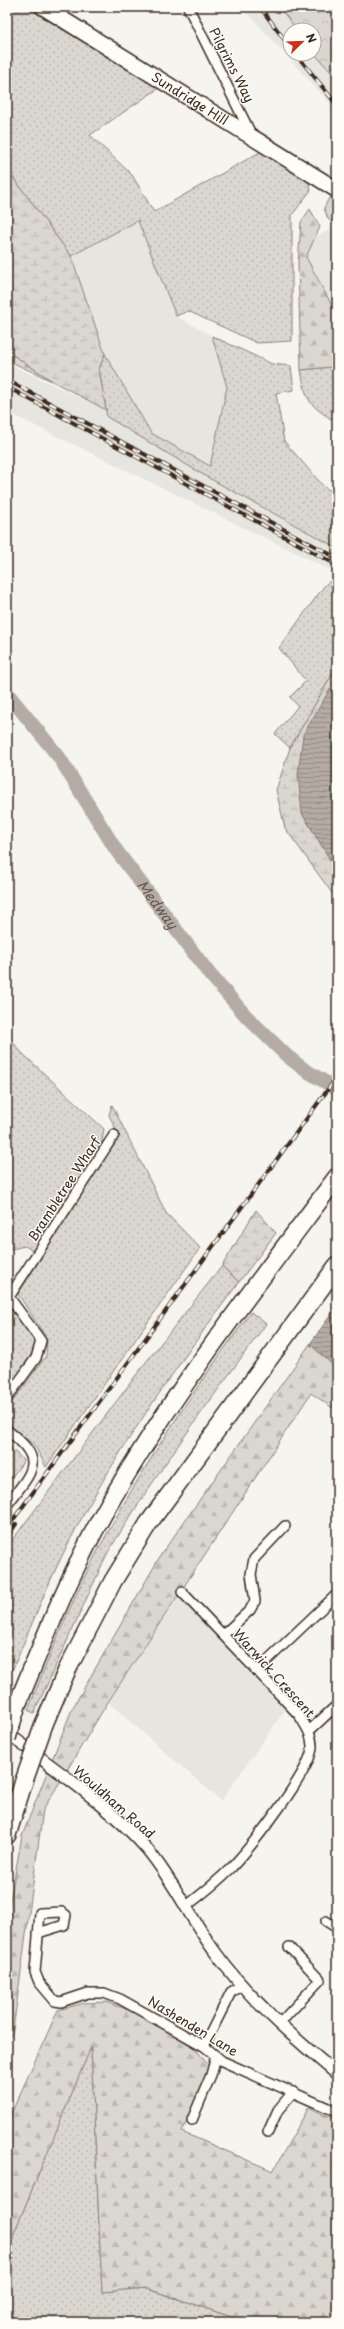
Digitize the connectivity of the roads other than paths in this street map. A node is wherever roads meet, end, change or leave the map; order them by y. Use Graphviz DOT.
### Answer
graph roads {
  1 [pos="43,7"];
  2 [pos="188,7"];
  3 [pos="252,136"];
  4 [pos="337,190"];
  5 [pos="114,1135"];
  6 [pos="337,1177"];
  7 [pos="337,1266"];
  8 [pos="7,1398"];
  9 [pos="7,1430"];
  10 [pos="7,1505"];
  11 [pos="285,1526"];
  12 [pos="182,1592"];
  13 [pos="337,1594"];
  14 [pos="222,1635"];
  15 [pos="256,1671"];
  16 [pos="337,1705"];
  17 [pos="309,1731"];
  18 [pos="7,1733"];
  19 [pos="7,1738"];
  20 [pos="7,1835"];
  21 [pos="185,1907"];
  22 [pos="326,1922"];
  23 [pos="337,1928"];
  24 [pos="38,1933"];
  25 [pos="289,1947"];
  26 [pos="242,1985"];
  27 [pos="280,2023"];
  28 [pos="204,2046"];
  29 [pos="216,2056"];
  30 [pos="337,2074"];
  31 [pos="293,2092"];
  32 [pos="337,2110"];
  33 [pos="192,2120"];
  34 [pos="268,2132"];
  1 -- 3 [label="highway, Sundridge Hill"];
  2 -- 3 [label="street, Pilgrims Way"];
  3 -- 4 [label="highway, Sundridge Hill"];
  5 -- 8 [label="street, Brambletree Wharf"];
  6 -- 19 [label="highway, bridge"];
  7 -- 20 [label="highway, bridge"];
  9 -- 10 [label="street"];
  11 -- 14 [label="street"];
  12 -- 14 [label="street, Warwick Crescent"];
  13 -- 15 [label="street"];
  14 -- 15 [label="street, Warwick Crescent"];
  15 -- 17 [label="street, Warwick Crescent"];
  16 -- 17 [label="street"];
  17 -- 21 [label="street, Warwick Crescent"];
  18 -- 21 [label="street, Wouldham Road"];
  21 -- 26 [label="street, Wouldham Road"];
  22 -- 23 [label="street"];
  24 -- 28 [label="street, Nashenden Lane"];
  25 -- 27 [label="street"];
  26 -- 27 [label="street, Wouldham Road"];
  26 -- 28 [label="street"];
  27 -- 30 [label="street, Wouldham Road"];
  28 -- 29 [label="street, Nashenden Lane"];
  29 -- 31 [label="street, Nashenden Lane"];
  29 -- 33 [label="street"];
  31 -- 32 [label="street, Nashenden Lane"];
  31 -- 34 [label="street"];
}
